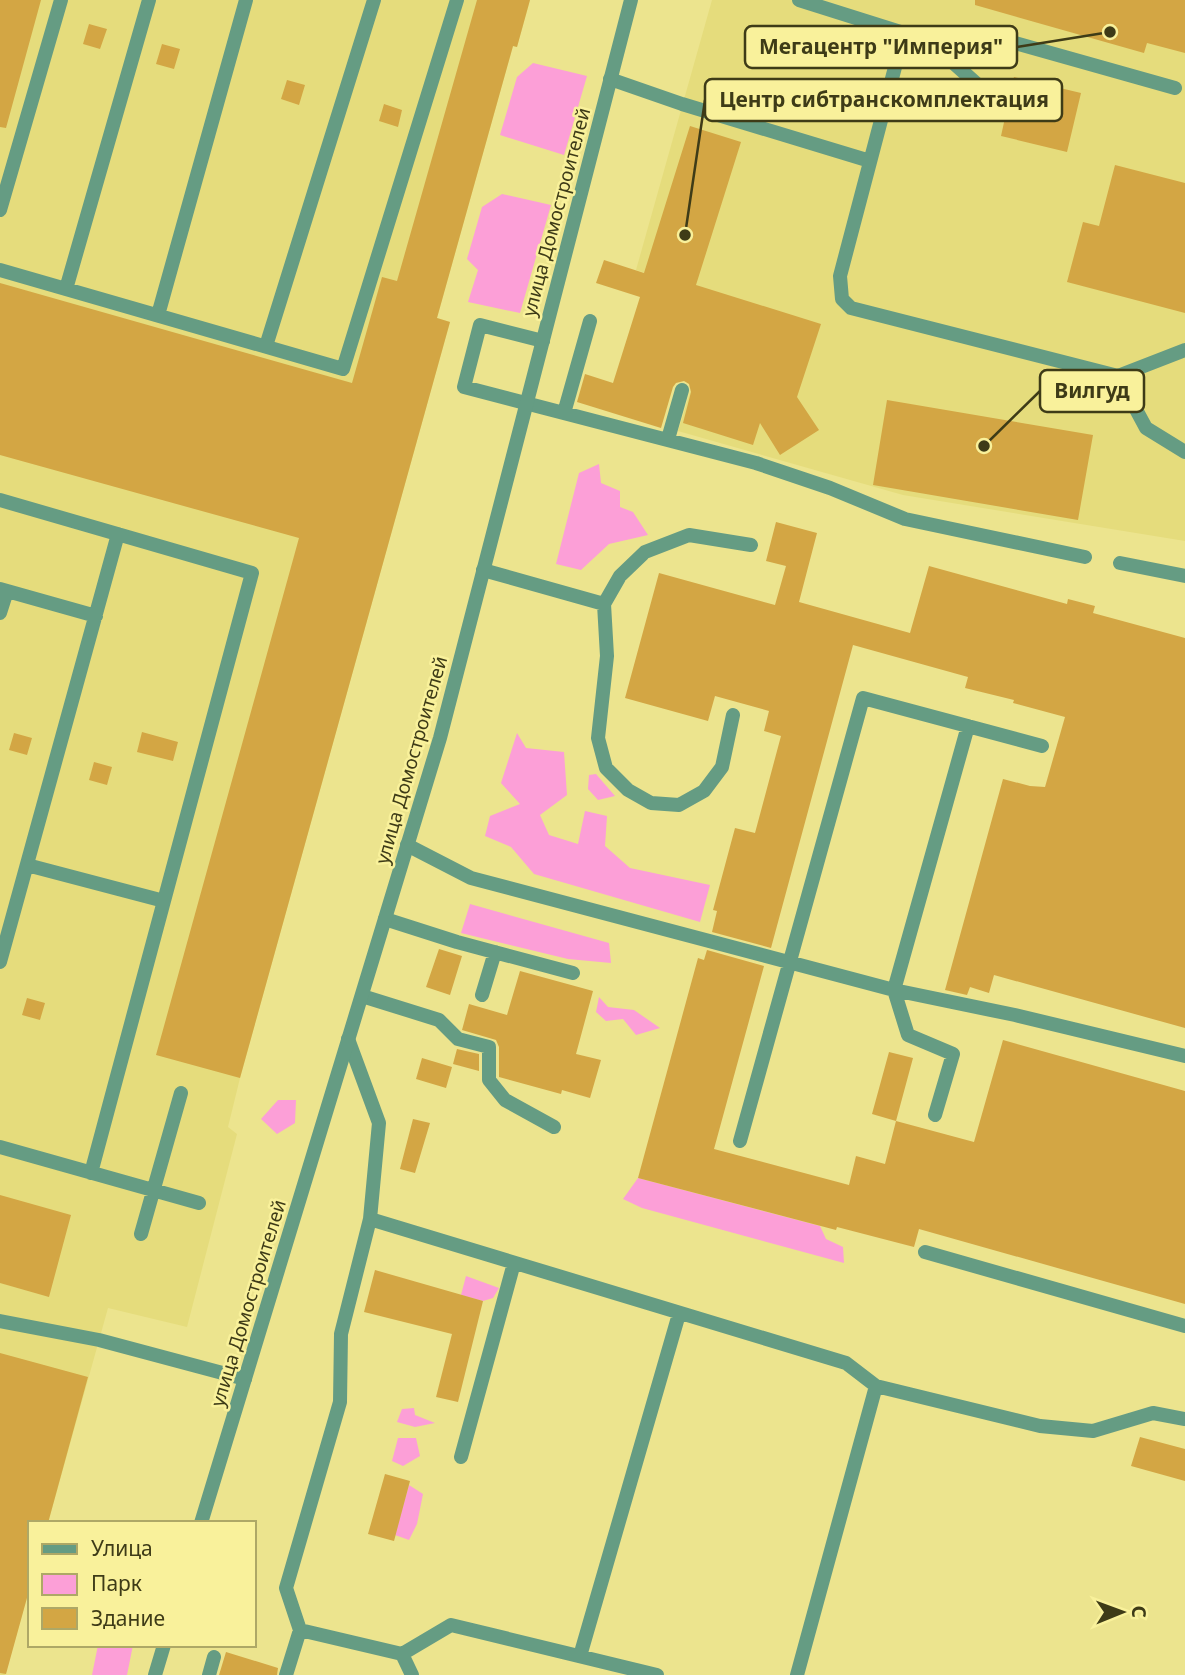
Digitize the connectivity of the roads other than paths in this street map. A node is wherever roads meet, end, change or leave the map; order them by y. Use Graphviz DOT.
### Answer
graph roads {
  1 [pos="61,0"];
  2 [pos="149,0"];
  3 [pos="246,0"];
  4 [pos="374,0"];
  5 [pos="457,0"];
  6 [pos="631,0"];
  7 [pos="799,0"];
  8 [pos="904,33"];
  9 [pos="929,41"];
  10 [pos="610,79"];
  11 [pos="1175,88"];
  12 [pos="988,94"];
  13 [pos="870,160"];
  14 [pos="0,209"];
  15 [pos="0,270"];
  16 [pos="66,289"];
  17 [pos="158,315"];
  18 [pos="590,321"];
  19 [pos="543,341"];
  20 [pos="266,346"];
  21 [pos="1185,350"];
  22 [pos="1118,376"];
  23 [pos="682,390"];
  24 [pos="526,403"];
  25 [pos="564,413"];
  26 [pos="668,439"];
  27 [pos="1185,452"];
  28 [pos="0,500"];
  29 [pos="118,534"];
  30 [pos="751,545"];
  31 [pos="1085,557"];
  32 [pos="1120,563"];
  33 [pos="484,570"];
  34 [pos="1185,576"];
  35 [pos="3,590"];
  36 [pos="604,604"];
  37 [pos="0,613"];
  38 [pos="96,616"];
  39 [pos="733,715"];
  40 [pos="968,726"];
  41 [pos="1042,746"];
  42 [pos="407,845"];
  43 [pos="27,865"];
  44 [pos="164,901"];
  45 [pos="385,919"];
  46 [pos="495,952"];
  47 [pos="0,962"];
  48 [pos="789,962"];
  49 [pos="573,973"];
  50 [pos="894,990"];
  51 [pos="482,995"];
  52 [pos="362,996"];
  53 [pos="348,1038"];
  54 [pos="1185,1056"];
  55 [pos="181,1093"];
  56 [pos="935,1115"];
  57 [pos="554,1127"];
  58 [pos="740,1141"];
  59 [pos="0,1147"];
  60 [pos="91,1173"];
  61 [pos="153,1190"];
  62 [pos="199,1203"];
  63 [pos="370,1219"];
  64 [pos="141,1234"];
  65 [pos="925,1252"];
  66 [pos="513,1263"];
  67 [pos="679,1314"];
  68 [pos="0,1321"];
  69 [pos="1185,1326"];
  70 [pos="245,1379"];
  71 [pos="876,1385"];
  72 [pos="1185,1419"];
  73 [pos="461,1457"];
  74 [pos="202,1521"];
  75 [pos="299,1630"];
  76 [pos="163,1647"];
  77 [pos="402,1654"];
  78 [pos="580,1656"];
  79 [pos="214,1657"];
  80 [pos="155,1675"];
  81 [pos="209,1675"];
  82 [pos="286,1675"];
  83 [pos="412,1675"];
  84 [pos="657,1675"];
  85 [pos="797,1675"];
  1 -- 14 [label="street"];
  2 -- 16 [label="street"];
  3 -- 17 [label="street"];
  4 -- 20 [label="street"];
  5 -- 20 [label="street"];
  6 -- 10 [label="street, улица Домостроителей"];
  7 -- 8 [label="street"];
  8 -- 9 [label="street"];
  8 -- 13 [label="street"];
  9 -- 11 [label="street"];
  9 -- 12 [label="street"];
  10 -- 13 [label="street"];
  10 -- 19 [label="street, улица Домостроителей"];
  13 -- 22 [label="street"];
  15 -- 16 [label="street"];
  16 -- 17 [label="street"];
  17 -- 20 [label="street"];
  18 -- 25 [label="street"];
  19 -- 24 [label="street, улица Домостроителей"];
  19 -- 24 [label="street"];
  21 -- 22 [label="street"];
  22 -- 27 [label="street"];
  23 -- 26 [label="street"];
  24 -- 25 [label="street"];
  24 -- 33 [label="street, улица Домостроителей"];
  25 -- 26 [label="street"];
  26 -- 31 [label="street"];
  28 -- 29 [label="street"];
  29 -- 38 [label="street"];
  29 -- 44 [label="street"];
  30 -- 36 [label="street"];
  32 -- 34 [label="street"];
  33 -- 36 [label="street"];
  33 -- 42 [label="street, улица Домостроителей"];
  35 -- 37 [label="street"];
  35 -- 38 [label="street"];
  36 -- 39 [label="street"];
  38 -- 43 [label="street"];
  40 -- 41 [label="street"];
  40 -- 48 [label="street"];
  40 -- 50 [label="street"];
  42 -- 45 [label="street, улица Домостроителей"];
  42 -- 48 [label="street"];
  43 -- 44 [label="street"];
  43 -- 47 [label="street"];
  44 -- 60 [label="street"];
  45 -- 46 [label="street"];
  45 -- 52 [label="street, улица Домостроителей"];
  46 -- 49 [label="street"];
  46 -- 51 [label="street"];
  48 -- 50 [label="street"];
  48 -- 58 [label="street"];
  50 -- 54 [label="street"];
  50 -- 56 [label="street"];
  52 -- 53 [label="street, улица Домостроителей"];
  52 -- 57 [label="street"];
  53 -- 63 [label="street"];
  53 -- 70 [label="street, улица Домостроителей"];
  55 -- 61 [label="street"];
  59 -- 60 [label="street"];
  60 -- 61 [label="street"];
  61 -- 62 [label="street"];
  61 -- 64 [label="street"];
  63 -- 66 [label="street"];
  63 -- 75 [label="street"];
  65 -- 69 [label="street"];
  66 -- 67 [label="street"];
  66 -- 73 [label="street"];
  67 -- 71 [label="street"];
  67 -- 78 [label="street"];
  68 -- 70 [label="street"];
  70 -- 74 [label="street, улица Домостроителей"];
  71 -- 72 [label="street"];
  71 -- 85 [label="street"];
  75 -- 77 [label="street"];
  75 -- 82 [label="street"];
  76 -- 80 [label="street"];
  77 -- 78 [label="street"];
  77 -- 83 [label="street"];
  78 -- 84 [label="street"];
  79 -- 81 [label="street"];
}
